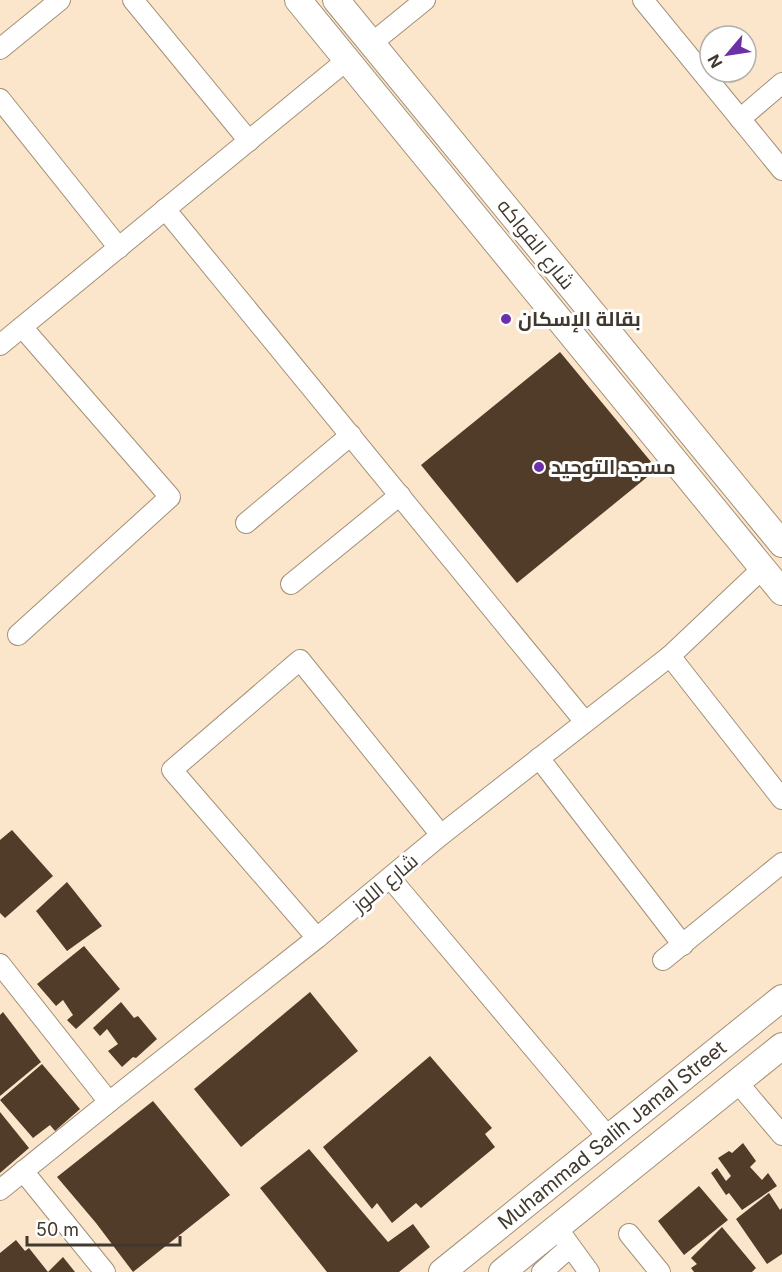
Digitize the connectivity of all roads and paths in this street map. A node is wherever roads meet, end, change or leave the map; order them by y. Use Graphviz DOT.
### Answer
graph roads {
  1 [pos="60,0"];
  2 [pos="133,0"];
  3 [pos="298,0"];
  4 [pos="336,0"];
  5 [pos="424,0"];
  6 [pos="643,0"];
  7 [pos="372,43"];
  8 [pos="0,49"];
  9 [pos="347,60"];
  10 [pos="782,83"];
  11 [pos="0,99"];
  12 [pos="741,119"];
  13 [pos="249,141"];
  14 [pos="782,170"];
  15 [pos="165,209"];
  16 [pos="119,248"];
  17 [pos="22,327"];
  18 [pos="0,345"];
  19 [pos="351,435"];
  20 [pos="400,495"];
  21 [pos="246,523"];
  22 [pos="782,544"];
  23 [pos="763,568"];
  24 [pos="291,584"];
  25 [pos="782,592"];
  26 [pos="18,635"];
  27 [pos="670,656"];
  28 [pos="585,723"];
  29 [pos="539,758"];
  30 [pos="782,799"];
  31 [pos="441,835"];
  32 [pos="782,863"];
  33 [pos="391,879"];
  34 [pos="317,939"];
  35 [pos="683,945"];
  36 [pos="663,960"];
  37 [pos="0,964"];
  38 [pos="782,998"];
  39 [pos="782,1046"];
  40 [pos="738,1083"];
  41 [pos="108,1102"];
  42 [pos="782,1135"];
  43 [pos="609,1138"];
  44 [pos="23,1172"];
  45 [pos="0,1190"];
  46 [pos="629,1234"];
  47 [pos="563,1238"];
  48 [pos="105,1272"];
  49 [pos="442,1272"];
  50 [pos="502,1272"];
  51 [pos="542,1272"];
  52 [pos="589,1272"];
  53 [pos="660,1272"];
  1 -- 8 [label="street"];
  2 -- 13 [label="street"];
  3 -- 9 [label="street"];
  4 -- 7 [label="street, شارع الفواكه"];
  5 -- 7 [label="street"];
  6 -- 12 [label="street"];
  7 -- 22 [label="street, شارع الفواكه"];
  9 -- 13 [label="street"];
  9 -- 23 [label="street"];
  10 -- 12 [label="street"];
  11 -- 16 [label="street"];
  12 -- 14 [label="street"];
  13 -- 15 [label="street"];
  15 -- 16 [label="street"];
  15 -- 19 [label="street"];
  16 -- 17 [label="street"];
  17 -- 18 [label="street"];
  17 -- 26 [label="street"];
  19 -- 20 [label="street"];
  19 -- 21 [label="street"];
  20 -- 24 [label="street"];
  20 -- 28 [label="street"];
  23 -- 25 [label="street"];
  23 -- 27 [label="street, شارع اللوز"];
  27 -- 28 [label="street, شارع اللوز"];
  27 -- 30 [label="street"];
  28 -- 29 [label="street, شارع اللوز"];
  29 -- 31 [label="street, شارع اللوز"];
  29 -- 35 [label="street"];
  31 -- 33 [label="street, شارع اللوز"];
  31 -- 34 [label="street"];
  32 -- 35 [label="street"];
  33 -- 34 [label="street, شارع اللوز"];
  33 -- 43 [label="street"];
  34 -- 41 [label="street, شارع اللوز"];
  35 -- 36 [label="street"];
  37 -- 41 [label="street"];
  38 -- 43 [label="street, Muhammad Salih Jamal Street"];
  39 -- 40 [label="street, Muhammad Salih Jamal Street"];
  40 -- 42 [label="street"];
  40 -- 47 [label="street, Muhammad Salih Jamal Street"];
  41 -- 44 [label="street, شارع اللوز"];
  43 -- 49 [label="street, Muhammad Salih Jamal Street"];
  44 -- 45 [label="street, شارع اللوز"];
  44 -- 48 [label="street"];
  46 -- 53 [label="street"];
  47 -- 50 [label="street, Muhammad Salih Jamal Street"];
  47 -- 51 [label="street"];
  47 -- 52 [label="street"];
}
